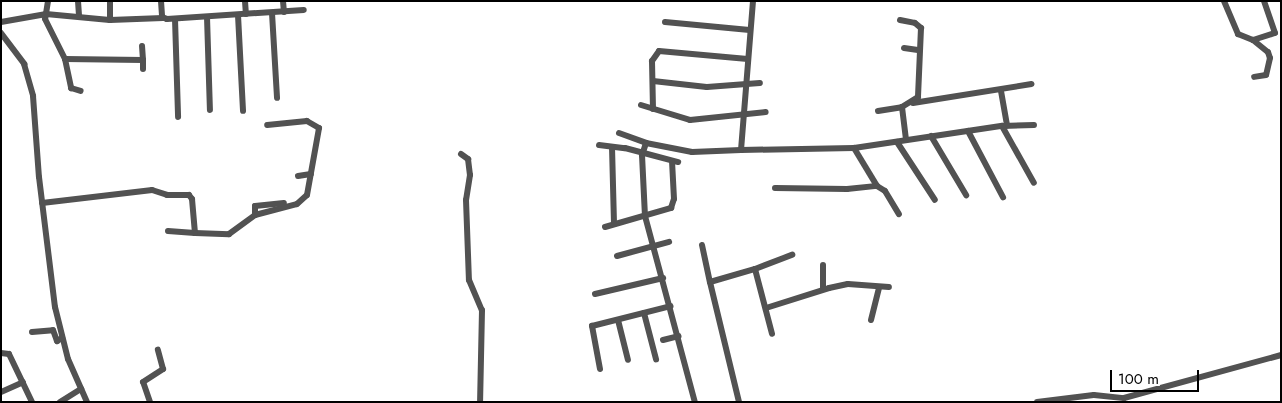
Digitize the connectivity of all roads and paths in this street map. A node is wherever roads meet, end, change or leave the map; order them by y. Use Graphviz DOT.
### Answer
graph roads {
  1 [pos="48,1"];
  2 [pos="78,1"];
  3 [pos="110,1"];
  4 [pos="161,1"];
  5 [pos="245,1"];
  6 [pos="283,1"];
  7 [pos="753,1"];
  8 [pos="1224,1"];
  9 [pos="1264,1"];
  10 [pos="304,10"];
  11 [pos="284,12"];
  12 [pos="272,13"];
  13 [pos="46,14"];
  14 [pos="246,14"];
  15 [pos="238,15"];
  16 [pos="79,17"];
  17 [pos="207,17"];
  18 [pos="163,18"];
  19 [pos="174,19"];
  20 [pos="110,20"];
  21 [pos="900,20"];
  22 [pos="1,22"];
  23 [pos="665,22"];
  24 [pos="750,30"];
  25 [pos="1,33"];
  26 [pos="1253,40"];
  27 [pos="142,46"];
  28 [pos="904,48"];
  29 [pos="918,50"];
  30 [pos="65,59"];
  31 [pos="748,59"];
  32 [pos="143,60"];
  33 [pos="143,69"];
  34 [pos="1254,77"];
  35 [pos="653,81"];
  36 [pos="746,83"];
  37 [pos="760,83"];
  38 [pos="1031,84"];
  39 [pos="81,91"];
  40 [pos="1001,91"];
  41 [pos="277,98"];
  42 [pos="913,103"];
  43 [pos="641,105"];
  44 [pos="902,107"];
  45 [pos="653,109"];
  46 [pos="210,110"];
  47 [pos="243,111"];
  48 [pos="878,111"];
  49 [pos="766,112"];
  50 [pos="743,115"];
  51 [pos="178,117"];
  52 [pos="267,125"];
  53 [pos="1034,125"];
  54 [pos="1004,126"];
  55 [pos="968,131"];
  56 [pos="619,133"];
  57 [pos="931,136"];
  58 [pos="906,140"];
  59 [pos="897,142"];
  60 [pos="646,143"];
  61 [pos="599,145"];
  62 [pos="612,147"];
  63 [pos="854,148"];
  64 [pos="741,150"];
  65 [pos="461,154"];
  66 [pos="642,155"];
  67 [pos="311,174"];
  68 [pos="298,176"];
  69 [pos="1034,183"];
  70 [pos="876,186"];
  71 [pos="775,188"];
  72 [pos="966,195"];
  73 [pos="1003,197"];
  74 [pos="935,200"];
  75 [pos="42,202"];
  76 [pos="284,203"];
  77 [pos="899,214"];
  78 [pos="255,215"];
  79 [pos="645,216"];
  80 [pos="614,224"];
  81 [pos="605,228"];
  82 [pos="168,231"];
  83 [pos="195,233"];
  84 [pos="669,242"];
  85 [pos="654,246"];
  86 [pos="702,246"];
  87 [pos="792,255"];
  88 [pos="617,256"];
  89 [pos="823,265"];
  90 [pos="755,268"];
  91 [pos="663,278"];
  92 [pos="710,282"];
  93 [pos="879,287"];
  94 [pos="889,287"];
  95 [pos="823,289"];
  96 [pos="595,294"];
  97 [pos="671,306"];
  98 [pos="766,308"];
  99 [pos="644,313"];
  100 [pos="618,320"];
  101 [pos="871,320"];
  102 [pos="32,332"];
  103 [pos="772,334"];
  104 [pos="679,336"];
  105 [pos="62,338"];
  106 [pos="663,340"];
  107 [pos="158,350"];
  108 [pos="1,353"];
  109 [pos="1281,355"];
  110 [pos="656,359"];
  111 [pos="628,360"];
  112 [pos="600,369"];
  113 [pos="23,382"];
  114 [pos="81,389"];
  115 [pos="1,392"];
  116 [pos="32,402"];
  117 [pos="60,402"];
  118 [pos="87,402"];
  119 [pos="150,402"];
  120 [pos="480,402"];
  121 [pos="695,402"];
  122 [pos="739,402"];
  123 [pos="1037,402"];
  1 -- 13 [label="street"];
  2 -- 16 [label="street"];
  3 -- 20 [label="street"];
  4 -- 18 [label="street"];
  5 -- 14 [label="street"];
  6 -- 11 [label="street"];
  7 -- 24 [label="street"];
  8 -- 26 [label="street"];
  9 -- 26 [label="street"];
  10 -- 11 [label="street"];
  11 -- 12 [label="street"];
  12 -- 14 [label="street"];
  12 -- 41 [label="street"];
  13 -- 16 [label="street"];
  13 -- 22 [label="street"];
  13 -- 30 [label="street"];
  14 -- 15 [label="street"];
  15 -- 17 [label="street"];
  15 -- 47 [label="street"];
  16 -- 20 [label="street"];
  17 -- 19 [label="street"];
  17 -- 46 [label="street"];
  18 -- 19 [label="street"];
  18 -- 20 [label="street"];
  19 -- 51 [label="street"];
  21 -- 29 [label="street"];
  23 -- 24 [label="street"];
  24 -- 31 [label="street"];
  25 -- 75 [label="street"];
  26 -- 34 [label="street"];
  27 -- 32 [label="street"];
  28 -- 29 [label="street"];
  29 -- 42 [label="street"];
  30 -- 32 [label="street"];
  30 -- 39 [label="street"];
  31 -- 35 [label="street"];
  31 -- 36 [label="street"];
  32 -- 33 [label="street"];
  35 -- 36 [label="street"];
  35 -- 45 [label="street"];
  36 -- 37 [label="street"];
  36 -- 50 [label="street"];
  38 -- 40 [label="street"];
  40 -- 42 [label="street"];
  40 -- 54 [label="street"];
  42 -- 44 [label="street"];
  43 -- 45 [label="street"];
  44 -- 48 [label="street"];
  44 -- 58 [label="street"];
  45 -- 50 [label="street"];
  49 -- 50 [label="street"];
  50 -- 64 [label="street"];
  52 -- 67 [label="street"];
  53 -- 54 [label="street"];
  54 -- 55 [label="street"];
  54 -- 69 [label="street"];
  55 -- 57 [label="street"];
  55 -- 73 [label="street"];
  56 -- 60 [label="street"];
  57 -- 58 [label="street"];
  57 -- 72 [label="street"];
  58 -- 59 [label="street"];
  59 -- 63 [label="street"];
  59 -- 74 [label="street"];
  60 -- 64 [label="street"];
  60 -- 66 [label="street"];
  61 -- 62 [label="street"];
  62 -- 66 [label="street"];
  62 -- 80 [label="street"];
  63 -- 64 [label="street"];
  63 -- 70 [label="street"];
  65 -- 120 [label="street"];
  66 -- 79 [label="street"];
  66 -- 79 [label="street"];
  67 -- 68 [label="street"];
  67 -- 78 [label="street"];
  70 -- 71 [label="street"];
  70 -- 77 [label="street"];
  75 -- 83 [label="street"];
  75 -- 105 [label="street"];
  76 -- 78 [label="street"];
  78 -- 83 [label="street"];
  79 -- 80 [label="street"];
  79 -- 85 [label="street"];
  80 -- 81 [label="street"];
  82 -- 83 [label="street"];
  84 -- 85 [label="street"];
  85 -- 88 [label="street"];
  85 -- 91 [label="street"];
  86 -- 92 [label="street"];
  87 -- 90 [label="street"];
  89 -- 95 [label="street"];
  90 -- 92 [label="street"];
  90 -- 98 [label="street"];
  91 -- 96 [label="street"];
  91 -- 97 [label="street"];
  92 -- 122 [label="street"];
  93 -- 94 [label="street"];
  93 -- 95 [label="street"];
  93 -- 101 [label="street"];
  95 -- 98 [label="street"];
  97 -- 99 [label="street"];
  97 -- 104 [label="street"];
  98 -- 103 [label="street"];
  99 -- 100 [label="street"];
  99 -- 110 [label="street"];
  100 -- 111 [label="street"];
  100 -- 112 [label="street"];
  102 -- 105 [label="street"];
  104 -- 106 [label="street"];
  104 -- 121 [label="street"];
  105 -- 114 [label="street"];
  107 -- 119 [label="street"];
  108 -- 113 [label="street"];
  109 -- 123 [label="street"];
  113 -- 115 [label="street"];
  113 -- 116 [label="street"];
  114 -- 117 [label="street"];
  114 -- 118 [label="street"];
}
